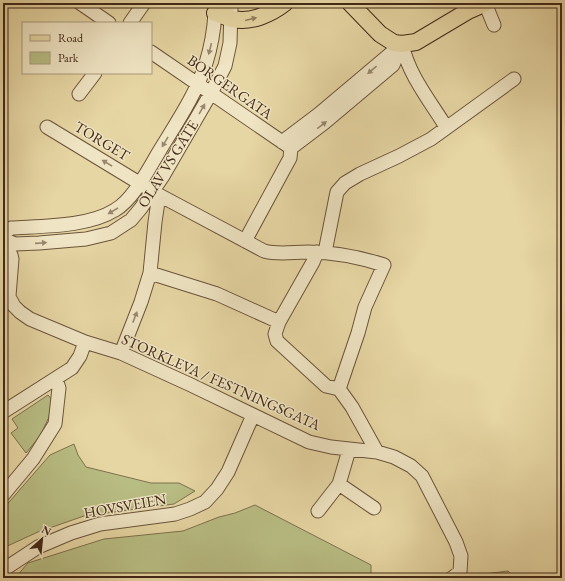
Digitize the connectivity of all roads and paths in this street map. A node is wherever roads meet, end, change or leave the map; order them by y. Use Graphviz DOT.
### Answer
graph roads {
  1 [pos="80,3"];
  2 [pos="144,3"];
  3 [pos="230,3"];
  4 [pos="285,3"];
  5 [pos="350,3"];
  6 [pos="485,3"];
  7 [pos="215,8"];
  8 [pos="231,19"];
  9 [pos="108,22"];
  10 [pos="131,22"];
  11 [pos="494,25"];
  12 [pos="402,44"];
  13 [pos="152,53"];
  14 [pos="94,74"];
  15 [pos="514,79"];
  16 [pos="198,84"];
  17 [pos="211,93"];
  18 [pos="79,94"];
  19 [pos="446,127"];
  20 [pos="47,128"];
  21 [pos="286,145"];
  22 [pos="140,183"];
  23 [pos="157,193"];
  24 [pos="3,234"];
  25 [pos="3,239"];
  26 [pos="245,241"];
  27 [pos="3,244"];
  28 [pos="321,252"];
  29 [pos="150,273"];
  30 [pos="8,295"];
  31 [pos="279,322"];
  32 [pos="85,342"];
  33 [pos="120,353"];
  34 [pos="56,379"];
  35 [pos="339,389"];
  36 [pos="3,412"];
  37 [pos="253,415"];
  38 [pos="349,450"];
  39 [pos="377,452"];
  40 [pos="339,484"];
  41 [pos="3,495"];
  42 [pos="374,508"];
  43 [pos="318,511"];
  44 [pos="3,570"];
  45 [pos="452,578"];
  1 -- 9 [label="street"];
  2 -- 10 [label="street"];
  3 -- 7 [label="main road"];
  3 -- 8 [label="street, OLAV VS GATE"];
  8 -- 4 [label="main road, one-way"];
  5 -- 12 [label="main road"];
  6 -- 11 [label="street"];
  6 -- 12 [label="main road"];
  7 -- 8 [label="main road"];
  7 -- 16 [label="street, OLAV VS GATE, one-way"];
  8 -- 17 [label="street, OLAV VS GATE"];
  12 -- 19 [label="street"];
  12 -- 21 [label="street"];
  13 -- 16 [label="street, BORGERGATA"];
  14 -- 18 [label="street"];
  15 -- 19 [label="street"];
  16 -- 17 [label="street, BORGERGATA"];
  16 -- 22 [label="street, OLAV VS GATE, one-way"];
  17 -- 21 [label="street, BORGERGATA"];
  23 -- 17 [label="street, OLAV VS GATE, one-way"];
  19 -- 28 [label="street"];
  22 -- 20 [label="street, TORGET, one-way"];
  21 -- 26 [label="street"];
  22 -- 23 [label="street, TORGET"];
  22 -- 24 [label="street, OLAV VS GATE, one-way"];
  25 -- 23 [label="street, OLAV VS GATE, one-way"];
  23 -- 26 [label="street, TORGET"];
  23 -- 29 [label="street"];
  26 -- 28 [label="street, TORGET"];
  27 -- 30 [label="street"];
  28 -- 31 [label="street"];
  28 -- 35 [label="street, TORGET"];
  29 -- 31 [label="street"];
  33 -- 29 [label="street, one-way"];
  30 -- 32 [label="street, STORKLEVA / FESTNINGSGATA"];
  31 -- 35 [label="street"];
  32 -- 33 [label="street, STORKLEVA / FESTNINGSGATA"];
  32 -- 34 [label="street"];
  33 -- 37 [label="street, STORKLEVA / FESTNINGSGATA"];
  34 -- 36 [label="street"];
  34 -- 41 [label="street"];
  35 -- 39 [label="street"];
  37 -- 38 [label="street, STORKLEVA / FESTNINGSGATA"];
  37 -- 44 [label="street, HOVSVEIEN"];
  38 -- 39 [label="street, STORKLEVA / FESTNINGSGATA"];
  38 -- 40 [label="street"];
  39 -- 45 [label="street, STORKLEVA / FESTNINGSGATA"];
  40 -- 42 [label="street"];
  40 -- 43 [label="street"];
}
